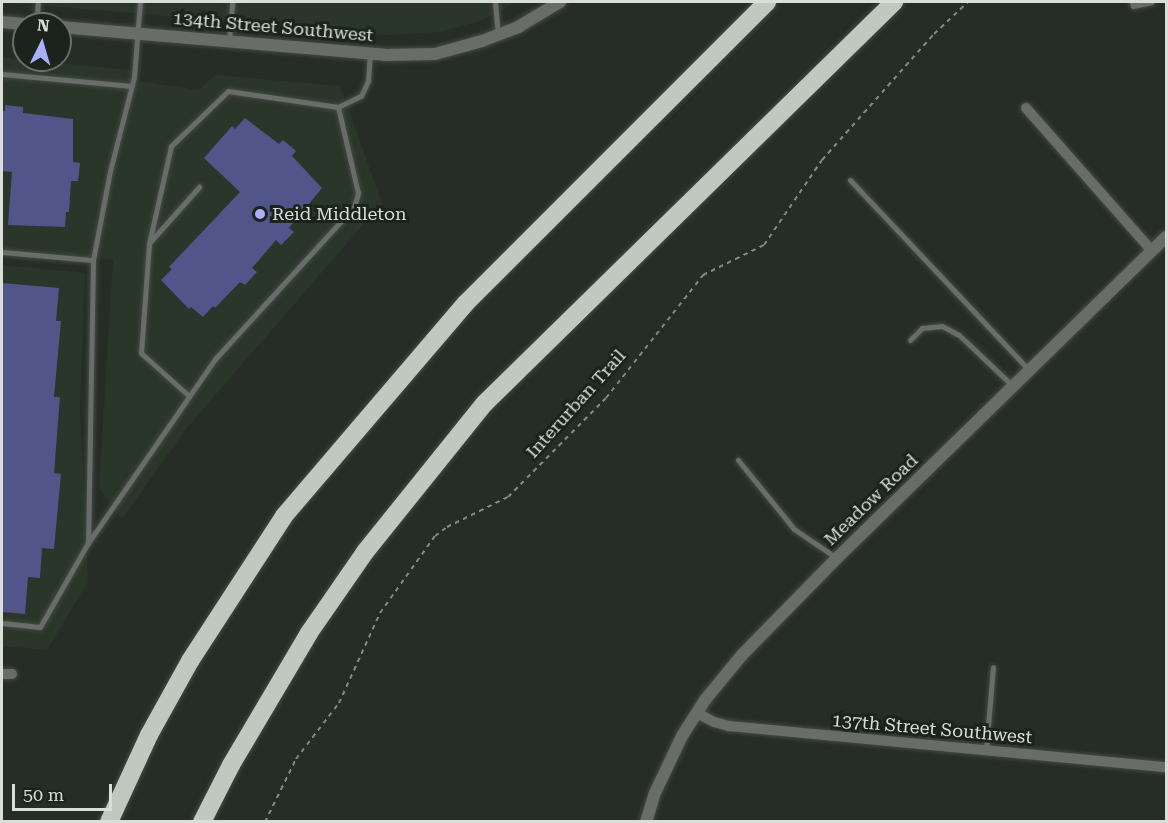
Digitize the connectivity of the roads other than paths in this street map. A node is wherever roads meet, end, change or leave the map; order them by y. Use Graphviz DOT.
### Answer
graph roads {
  1 [pos="140,2"];
  2 [pos="232,2"];
  3 [pos="495,2"];
  4 [pos="560,2"];
  5 [pos="767,2"];
  6 [pos="894,2"];
  7 [pos="1132,2"];
  8 [pos="1152,2"];
  9 [pos="72,28"];
  10 [pos="138,34"];
  11 [pos="498,35"];
  12 [pos="229,42"];
  13 [pos="370,54"];
  14 [pos="2,74"];
  15 [pos="131,86"];
  16 [pos="338,107"];
  17 [pos="1026,108"];
  18 [pos="850,180"];
  19 [pos="199,188"];
  20 [pos="1167,237"];
  21 [pos="149,244"];
  22 [pos="1151,250"];
  23 [pos="2,252"];
  24 [pos="93,260"];
  25 [pos="910,340"];
  26 [pos="1029,370"];
  27 [pos="1013,386"];
  28 [pos="188,395"];
  29 [pos="738,460"];
  30 [pos="88,543"];
  31 [pos="837,558"];
  32 [pos="2,623"];
  33 [pos="993,667"];
  34 [pos="697,713"];
  35 [pos="986,752"];
  36 [pos="1167,767"];
  37 [pos="109,822"];
  38 [pos="202,822"];
  39 [pos="646,822"];
  1 -- 10 [label="lane"];
  2 -- 12 [label="lane"];
  3 -- 11 [label="lane"];
  4 -- 11 [label="street, 134th Street Southwest"];
  5 -- 37 [label="highway"];
  6 -- 38 [label="highway"];
  7 -- 8 [label="lane"];
  9 -- 10 [label="street, 134th Street Southwest"];
  10 -- 12 [label="street, 134th Street Southwest"];
  10 -- 15 [label="lane"];
  11 -- 13 [label="street, 134th Street Southwest"];
  12 -- 13 [label="street, 134th Street Southwest"];
  13 -- 16 [label="lane"];
  14 -- 15 [label="lane"];
  15 -- 24 [label="lane"];
  16 -- 21 [label="lane"];
  16 -- 28 [label="lane"];
  17 -- 22 [label="street"];
  18 -- 26 [label="lane"];
  19 -- 21 [label="lane"];
  20 -- 22 [label="street, Meadow Road"];
  21 -- 28 [label="lane"];
  22 -- 26 [label="street, Meadow Road"];
  23 -- 24 [label="lane"];
  24 -- 30 [label="lane"];
  25 -- 27 [label="lane"];
  26 -- 27 [label="street, Meadow Road"];
  27 -- 31 [label="street, Meadow Road"];
  28 -- 30 [label="lane"];
  29 -- 31 [label="lane"];
  30 -- 32 [label="lane"];
  31 -- 34 [label="street, Meadow Road"];
  33 -- 35 [label="lane"];
  34 -- 35 [label="street, 137th Street Southwest"];
  34 -- 39 [label="street, Meadow Road"];
  35 -- 36 [label="street, 137th Street Southwest"];
}
